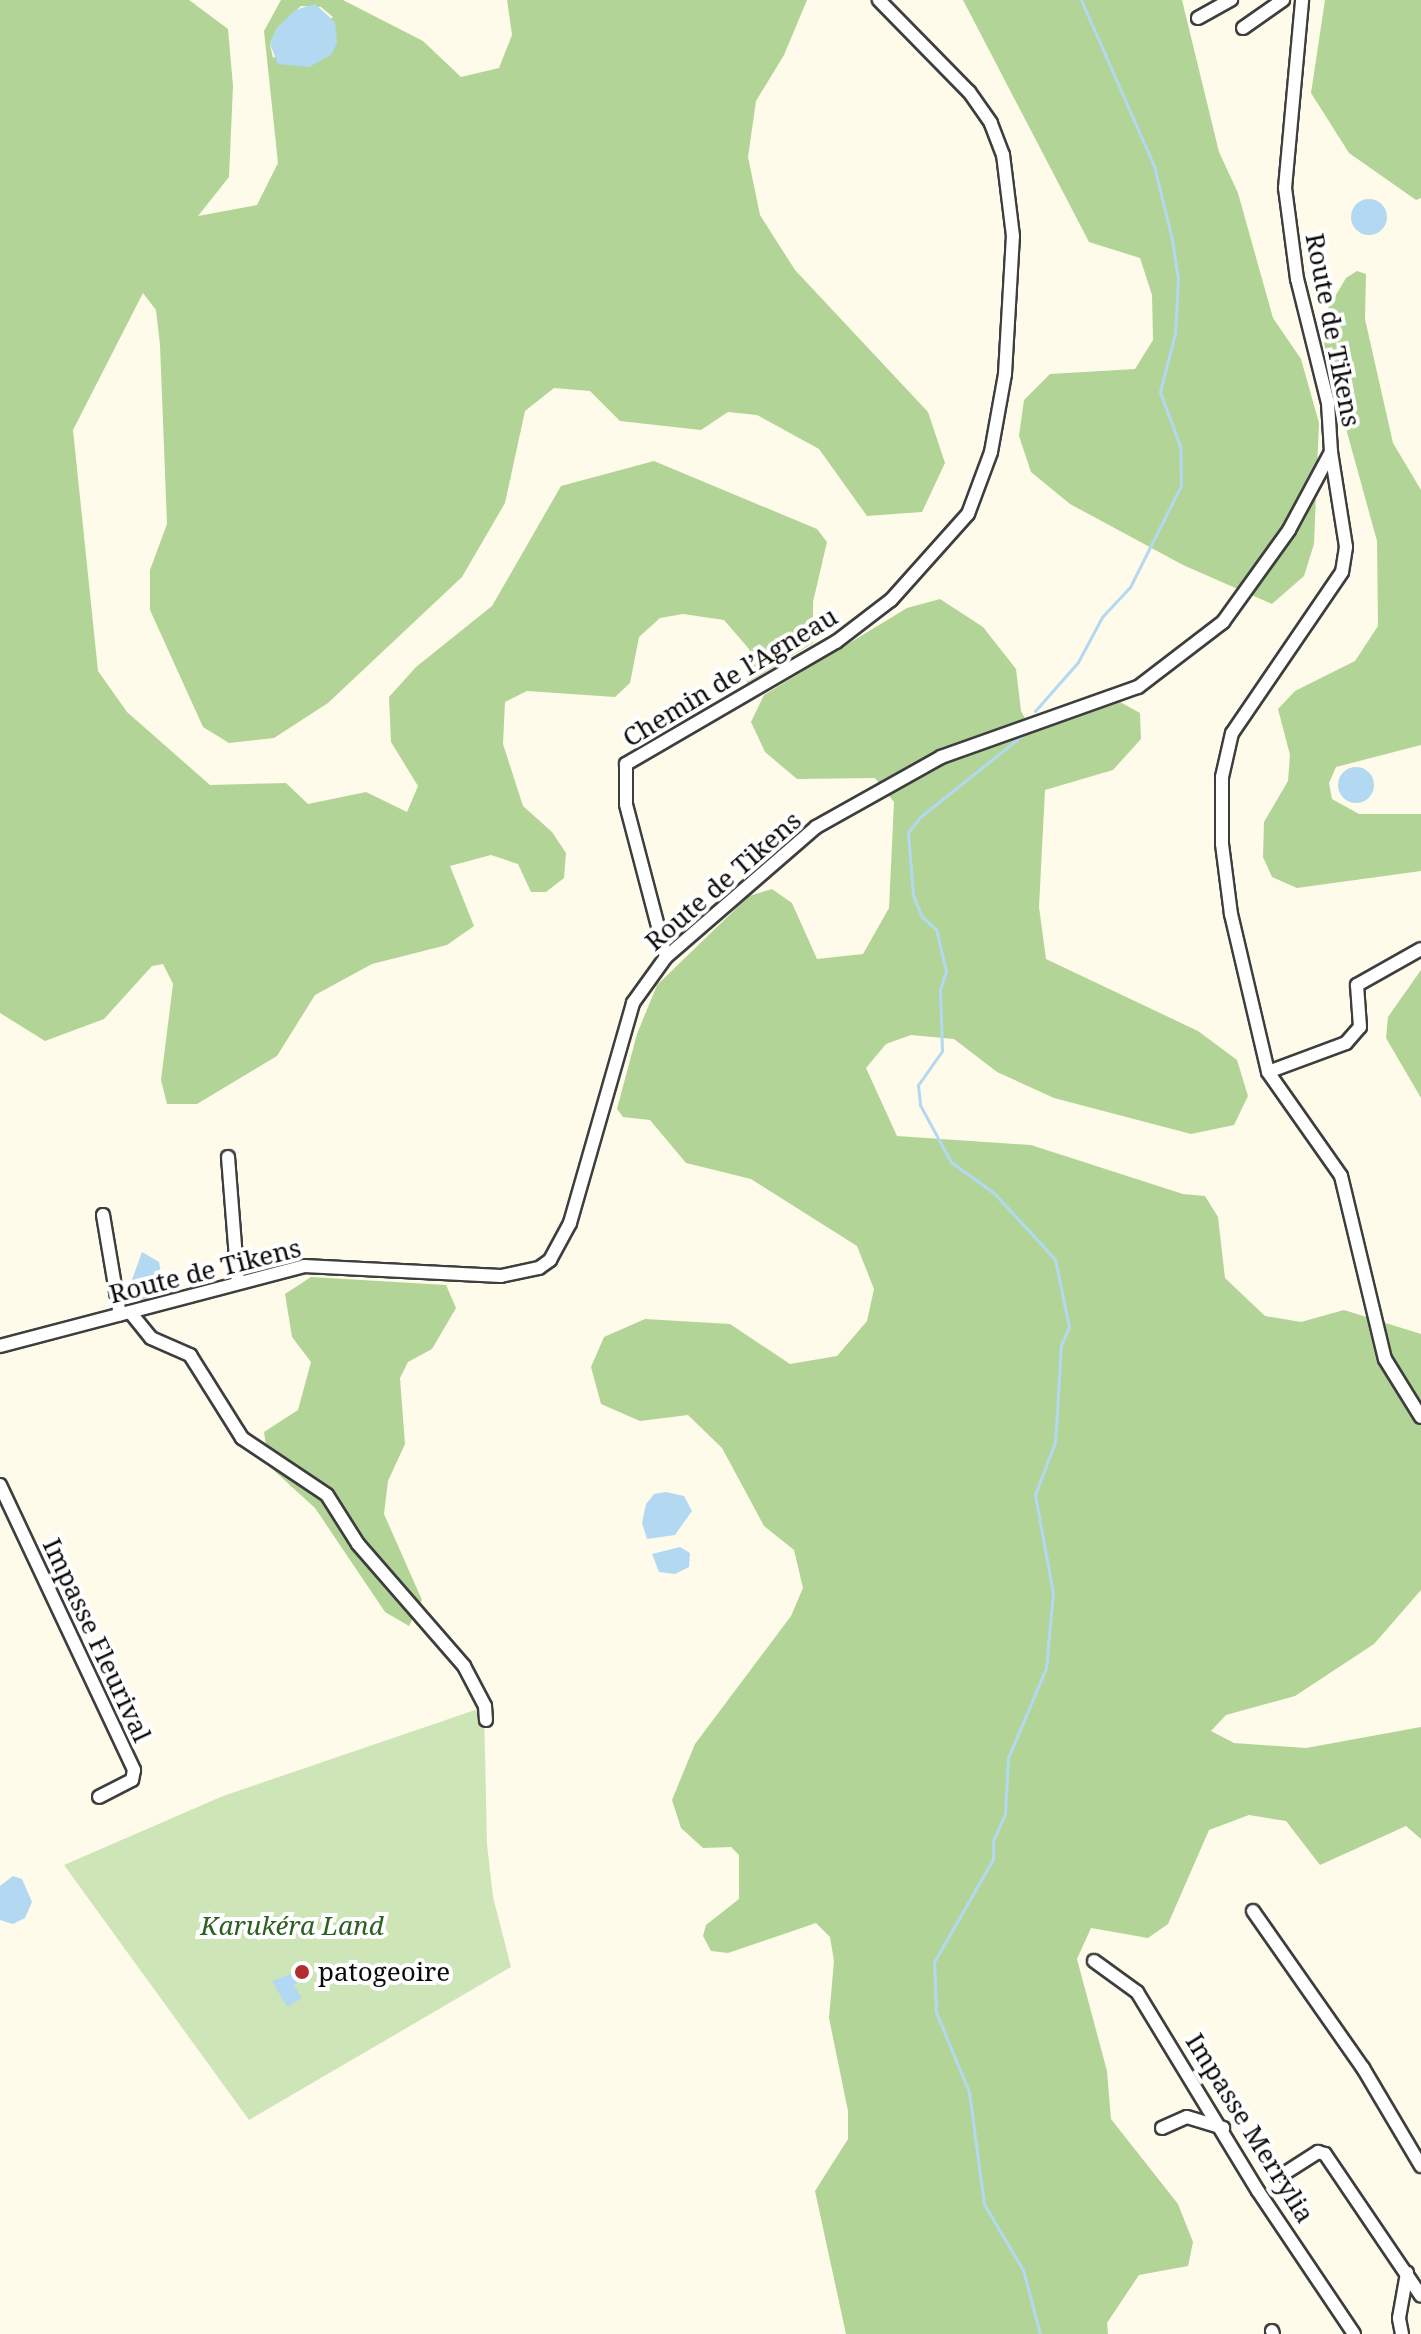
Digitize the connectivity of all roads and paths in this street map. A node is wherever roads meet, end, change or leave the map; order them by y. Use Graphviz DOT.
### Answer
graph roads {
  1 [pos="879,0"];
  2 [pos="1231,0"];
  3 [pos="1283,0"];
  4 [pos="1302,0"];
  5 [pos="1198,18"];
  6 [pos="1243,28"];
  7 [pos="1331,452"];
  8 [pos="1421,949"];
  9 [pos="666,957"];
  10 [pos="1268,1072"];
  11 [pos="228,1157"];
  12 [pos="103,1215"];
  13 [pos="238,1283"];
  14 [pos="125,1314"];
  15 [pos="0,1346"];
  16 [pos="1421,1417"];
  17 [pos="0,1485"];
  18 [pos="486,1720"];
  19 [pos="99,1797"];
  20 [pos="1253,1911"];
  21 [pos="1094,1961"];
  22 [pos="1162,2128"];
  23 [pos="1223,2128"];
  24 [pos="1421,2166"];
  25 [pos="1282,2175"];
  26 [pos="1407,2273"];
  27 [pos="1421,2296"];
  28 [pos="1354,2334"];
  29 [pos="1402,2334"];
  1 -- 9 [label="street, Chemin de l’Agneau"];
  2 -- 5 [label="street"];
  3 -- 6 [label="street"];
  4 -- 7 [label="street, Route de Tikens"];
  7 -- 9 [label="street, Route de Tikens"];
  7 -- 10 [label="street"];
  8 -- 10 [label="street"];
  9 -- 13 [label="street, Route de Tikens"];
  10 -- 16 [label="street"];
  11 -- 13 [label="street"];
  12 -- 14 [label="street"];
  13 -- 14 [label="street, Route de Tikens"];
  14 -- 15 [label="street, Route de Tikens"];
  14 -- 18 [label="street"];
  17 -- 19 [label="street, Impasse Fleurival"];
  20 -- 24 [label="street"];
  21 -- 23 [label="street, Impasse Merrylia"];
  22 -- 23 [label="street"];
  23 -- 28 [label="street, Impasse Merrylia"];
  25 -- 26 [label="street"];
  26 -- 27 [label="street"];
  26 -- 29 [label="street"];
}
